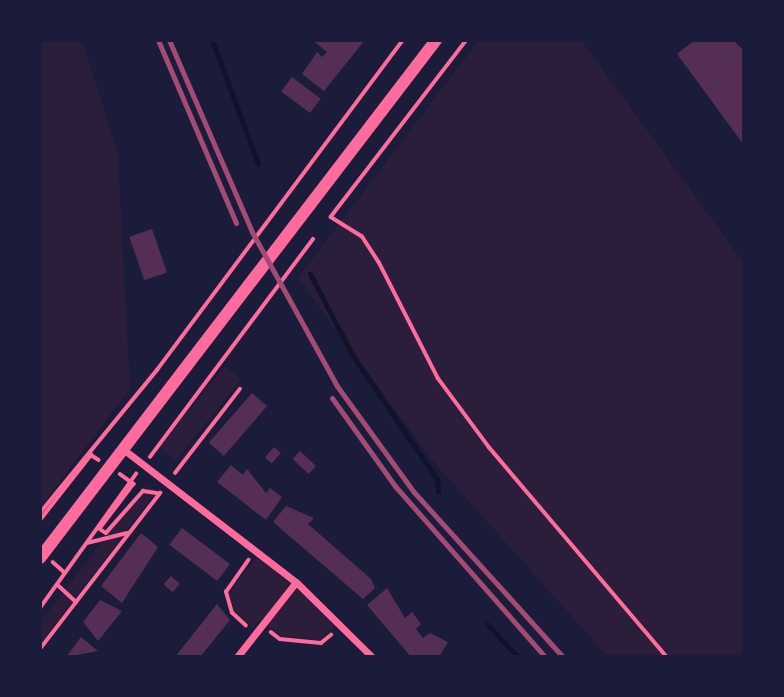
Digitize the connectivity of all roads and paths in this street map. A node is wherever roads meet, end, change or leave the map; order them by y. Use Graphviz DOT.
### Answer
graph roads {
  1 [pos="403,40"];
  2 [pos="436,40"];
  3 [pos="467,40"];
  4 [pos="313,239"];
  5 [pos="240,389"];
  6 [pos="158,446"];
  7 [pos="122,449"];
  8 [pos="131,480"];
  9 [pos="168,482"];
  10 [pos="160,493"];
  11 [pos="129,507"];
  12 [pos="40,513"];
  13 [pos="130,533"];
  14 [pos="87,543"];
  15 [pos="256,550"];
  16 [pos="40,558"];
  17 [pos="296,582"];
  18 [pos="58,585"];
  19 [pos="76,602"];
  20 [pos="40,608"];
  21 [pos="343,624"];
  22 [pos="262,625"];
  23 [pos="255,634"];
  24 [pos="40,649"];
  25 [pos="237,657"];
  26 [pos="372,657"];
  27 [pos="667,657"];
  1 -- 12 [label="path"];
  2 -- 7 [label="highway"];
  3 -- 27 [label="path"];
  4 -- 6 [label="path"];
  5 -- 9 [label="path"];
  7 -- 9 [label="street"];
  7 -- 16 [label="highway"];
  8 -- 14 [label="path"];
  9 -- 10 [label="path"];
  9 -- 15 [label="street"];
  10 -- 11 [label="path"];
  10 -- 13 [label="path"];
  13 -- 14 [label="path"];
  13 -- 19 [label="path"];
  14 -- 18 [label="path"];
  15 -- 17 [label="street"];
  15 -- 23 [label="path"];
  17 -- 21 [label="street"];
  17 -- 22 [label="street"];
  18 -- 19 [label="path"];
  18 -- 20 [label="path"];
  19 -- 24 [label="path"];
  21 -- 22 [label="path"];
  21 -- 26 [label="street"];
  22 -- 23 [label="street"];
  23 -- 25 [label="street"];
}
